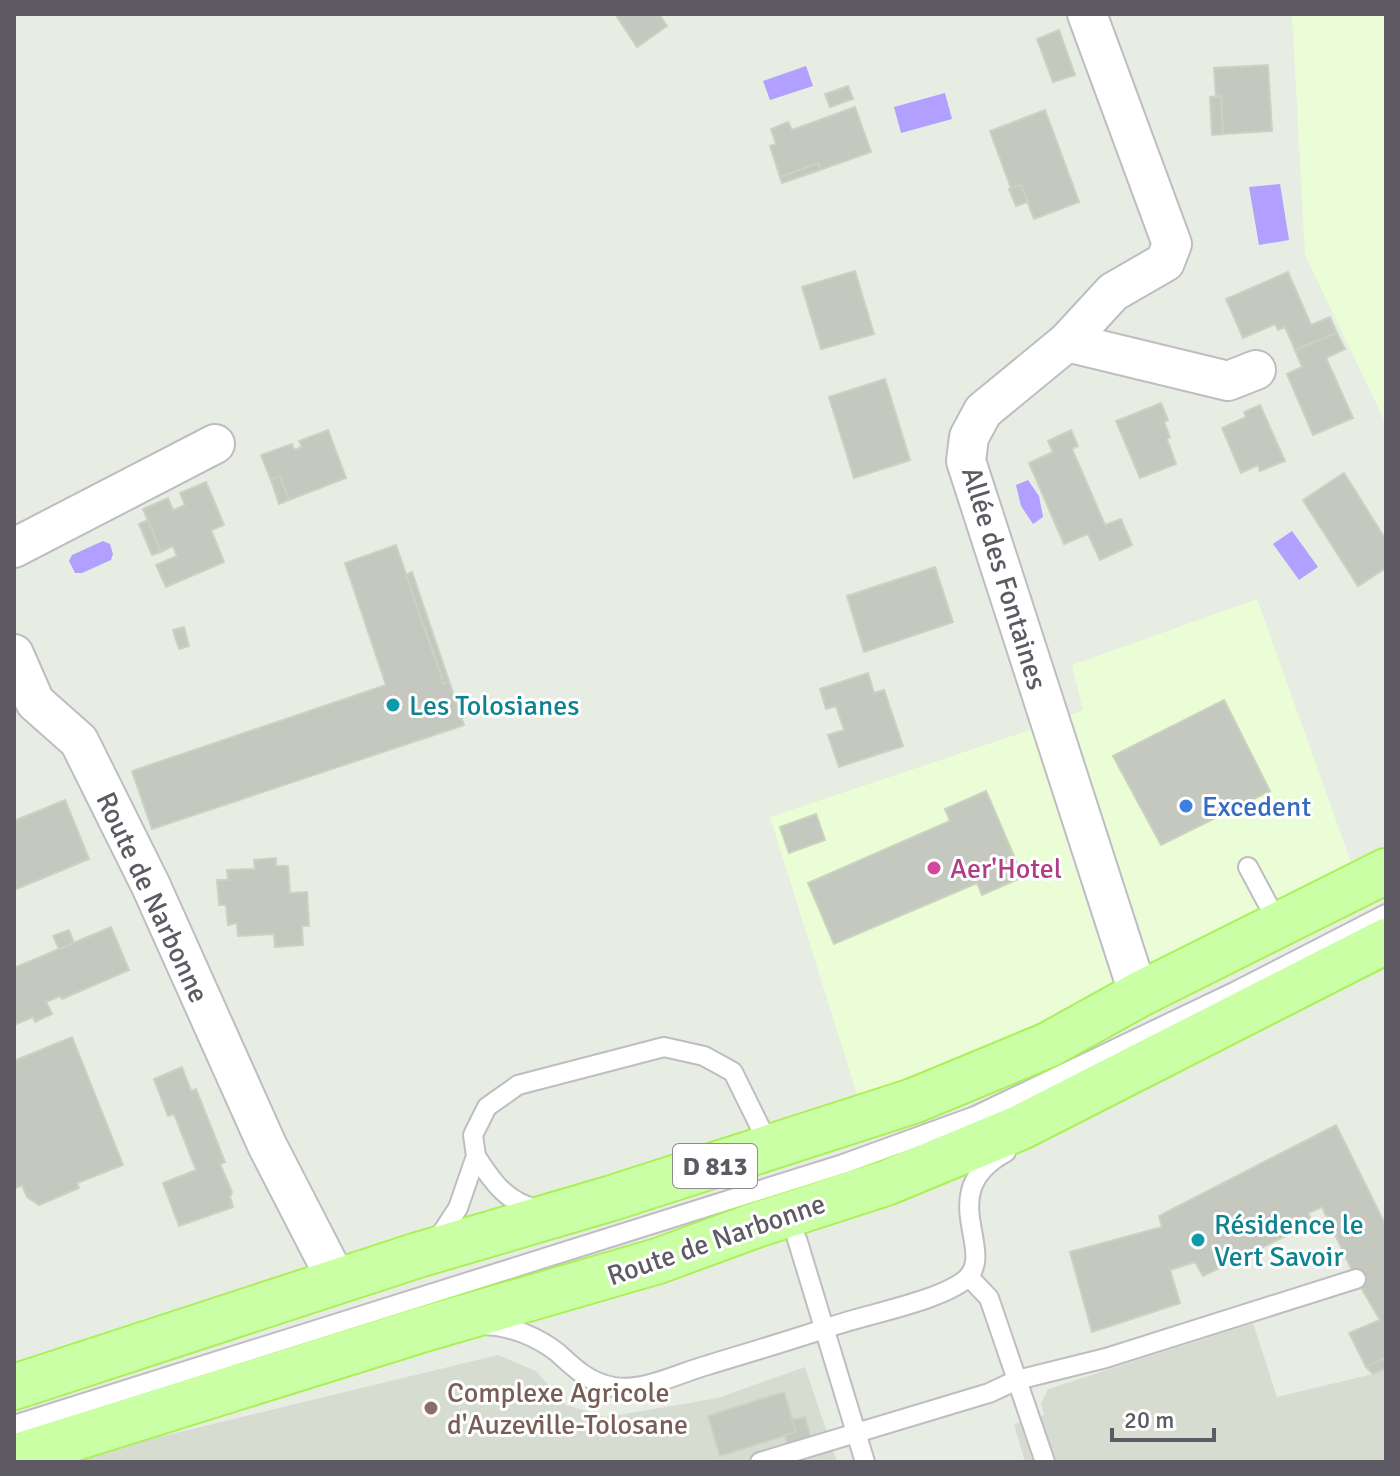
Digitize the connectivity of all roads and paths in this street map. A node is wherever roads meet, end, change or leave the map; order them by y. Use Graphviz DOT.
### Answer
graph roads {
  1 [pos="1087,14"];
  2 [pos="1067,342"];
  3 [pos="1256,370"];
  4 [pos="215,444"];
  5 [pos="14,548"];
  6 [pos="14,654"];
  7 [pos="1248,867"];
  8 [pos="1386,871"];
  9 [pos="1386,914"];
  10 [pos="1278,923"];
  11 [pos="1386,941"];
  12 [pos="1140,994"];
  13 [pos="1148,1064"];
  14 [pos="764,1135"];
  15 [pos="476,1156"];
  16 [pos="556,1212"];
  17 [pos="797,1239"];
  18 [pos="418,1255"];
  19 [pos="969,1277"];
  20 [pos="1356,1279"];
  21 [pos="338,1283"];
  22 [pos="424,1329"];
  23 [pos="823,1329"];
  24 [pos="1017,1380"];
  25 [pos="14,1387"];
  26 [pos="14,1425"];
  27 [pos="856,1432"];
  28 [pos="14,1457"];
  29 [pos="760,1462"];
  30 [pos="865,1462"];
  31 [pos="1045,1462"];
  1 -- 2 [label="street, Allée des Fontaines"];
  2 -- 3 [label="street"];
  2 -- 12 [label="street, Allée des Fontaines"];
  4 -- 5 [label="street"];
  6 -- 21 [label="street, Route de Narbonne"];
  7 -- 10 [label="lane"];
  8 -- 10 [label="main road, D 813"];
  9 -- 26 [label="lane"];
  10 -- 12 [label="main road, D 813"];
  11 -- 13 [label="main road, Route de Narbonne / D 813"];
  12 -- 16 [label="main road, D 813"];
  13 -- 19 [label="lane"];
  13 -- 22 [label="main road, Route de Narbonne / D 813"];
  14 -- 15 [label="lane"];
  15 -- 16 [label="lane"];
  15 -- 18 [label="lane"];
  16 -- 18 [label="main road, D 813"];
  17 -- 23 [label="lane"];
  18 -- 21 [label="main road, D 813"];
  19 -- 23 [label="lane"];
  19 -- 24 [label="lane"];
  20 -- 24 [label="lane"];
  21 -- 25 [label="main road, D 813"];
  22 -- 23 [label="lane"];
  22 -- 28 [label="main road, Route de Narbonne / D 813"];
  23 -- 27 [label="lane"];
  24 -- 27 [label="lane"];
  24 -- 31 [label="lane"];
  27 -- 29 [label="lane"];
  27 -- 30 [label="lane"];
}
